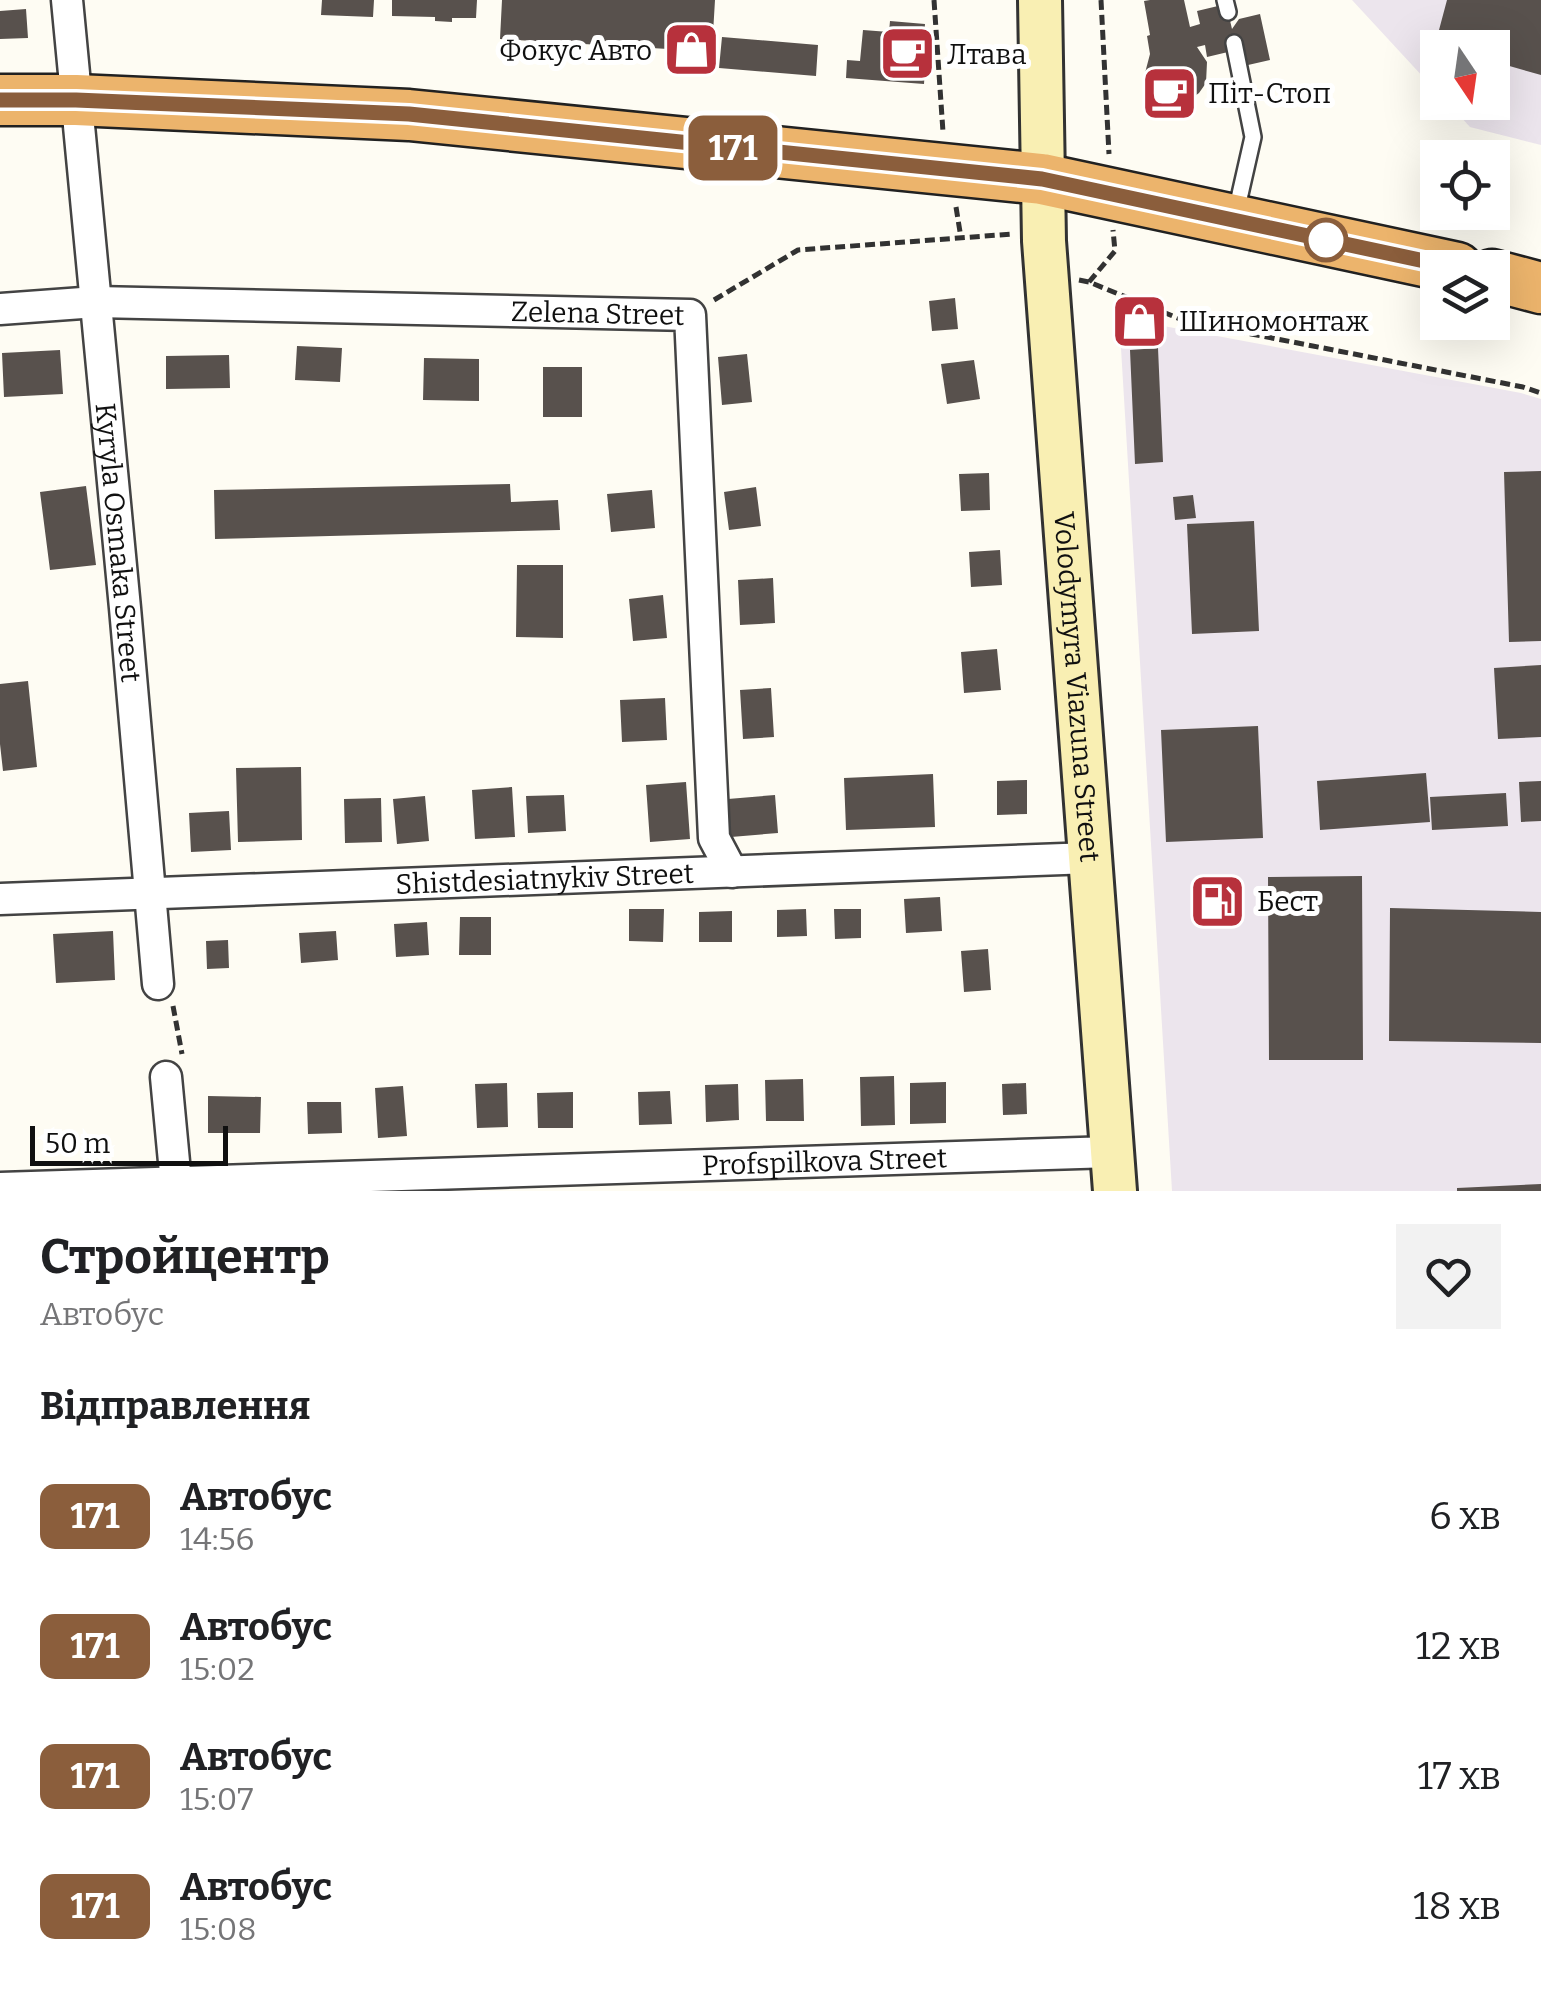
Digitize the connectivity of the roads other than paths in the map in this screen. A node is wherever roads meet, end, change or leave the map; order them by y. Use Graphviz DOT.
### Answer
graph roads {
  1 [pos="67,0"];
  2 [pos="1040,0"];
  3 [pos="1234,43"];
  4 [pos="0,100"];
  5 [pos="76,100"];
  6 [pos="1042,179"];
  7 [pos="1234,220"];
  8 [pos="1420,260"];
  9 [pos="1510,280"];
  10 [pos="1541,288"];
  11 [pos="96,302"];
  12 [pos="0,309"];
  13 [pos="1091,858"];
  14 [pos="732,872"];
  15 [pos="150,893"];
  16 [pos="0,899"];
  17 [pos="158,984"];
  18 [pos="166,1077"];
  19 [pos="1113,1172"];
  20 [pos="176,1182"];
  21 [pos="0,1188"];
  1 -- 5 [label="street, Kyryla Osmaka Street"];
  2 -- 6 [label="main road, Volodymyra Viazuna Street"];
  3 -- 7 [label="lane"];
  4 -- 5 [label="highway"];
  5 -- 6 [label="highway"];
  5 -- 11 [label="street, Kyryla Osmaka Street"];
  6 -- 7 [label="highway"];
  6 -- 13 [label="main road, Volodymyra Viazuna Street"];
  7 -- 8 [label="highway"];
  9 -- 10 [label="highway"];
  11 -- 12 [label="street, Zelena Street"];
  11 -- 14 [label="street, Zelena Street"];
  11 -- 15 [label="street, Kyryla Osmaka Street"];
  13 -- 14 [label="street, Shistdesiatnykiv Street"];
  13 -- 19 [label="main road, Volodymyra Viazuna Street"];
  14 -- 15 [label="street, Shistdesiatnykiv Street"];
  15 -- 16 [label="street, Shistdesiatnykiv Street"];
  15 -- 17 [label="street, Kyryla Osmaka Street"];
  18 -- 20 [label="street"];
  19 -- 20 [label="street, Profspilkova Street"];
  20 -- 21 [label="street, Profspilkova Street"];
}
